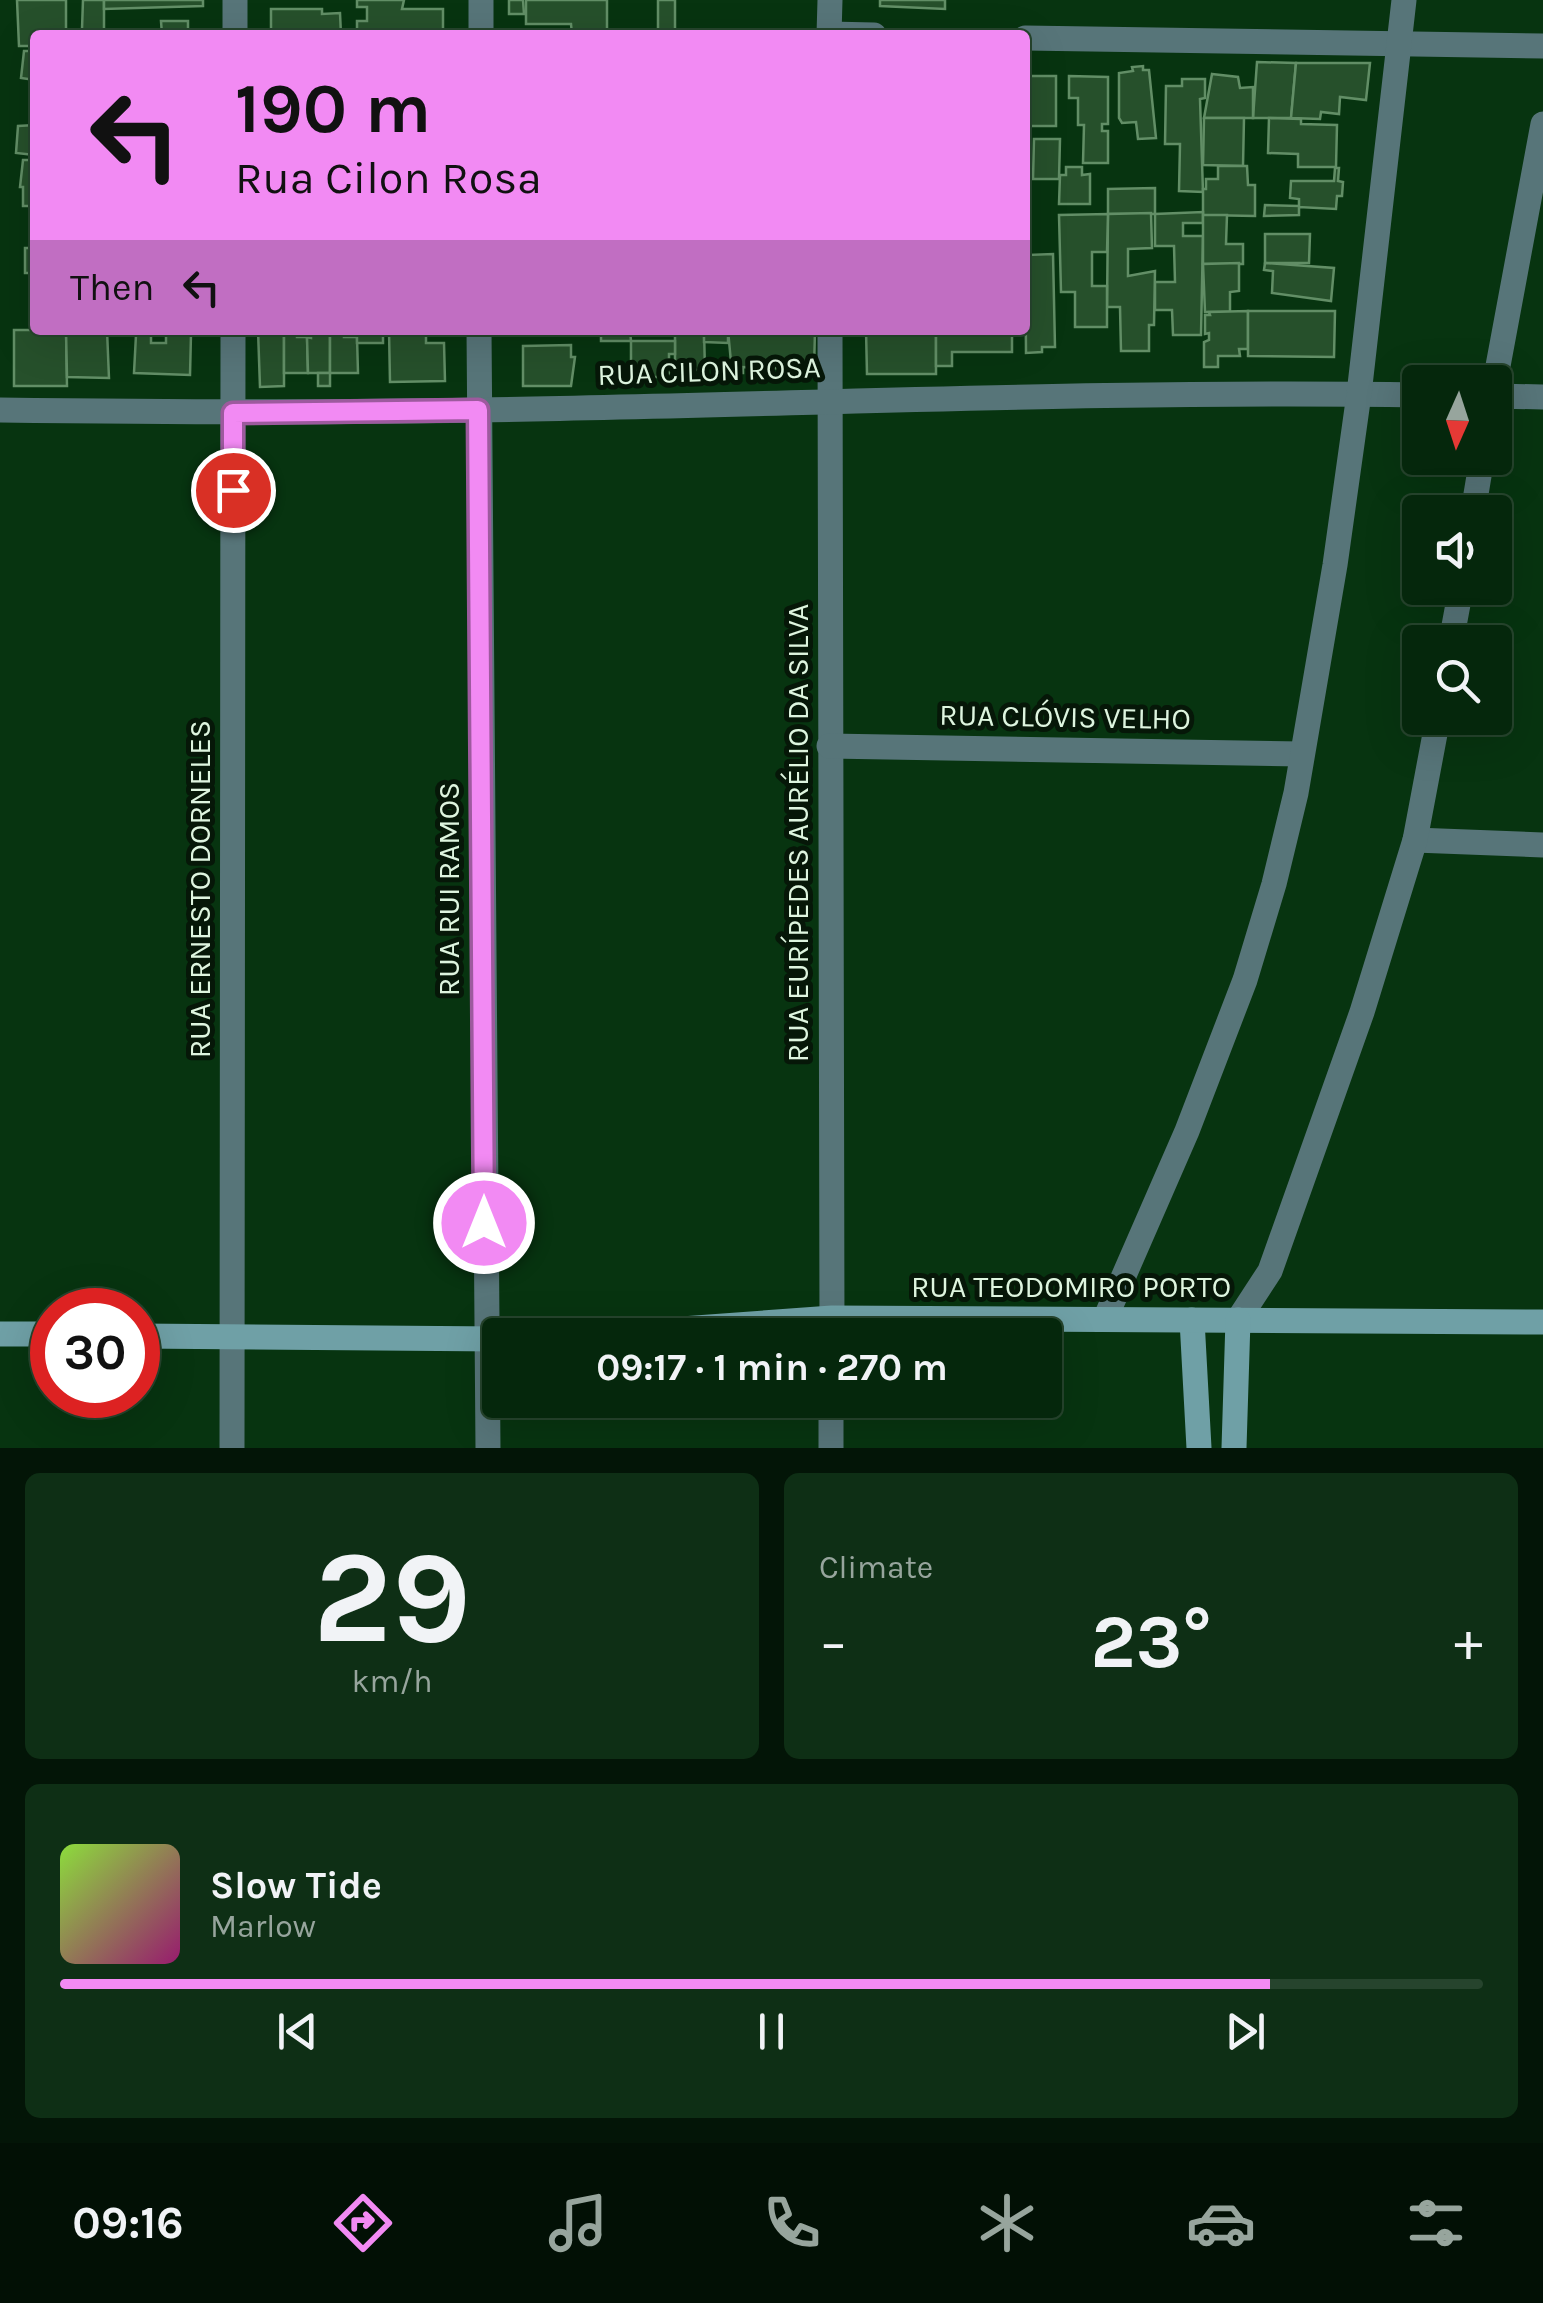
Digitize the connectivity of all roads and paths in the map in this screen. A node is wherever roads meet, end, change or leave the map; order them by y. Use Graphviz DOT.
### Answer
graph roads {
  1 [pos="235,0"];
  2 [pos="481,0"];
  3 [pos="830,0"];
  4 [pos="1404,0"];
  5 [pos="235,30"];
  6 [pos="481,30"];
  7 [pos="829,30"];
  8 [pos="1030,38"];
  9 [pos="1401,44"];
  10 [pos="1543,46"];
  11 [pos="1543,124"];
  12 [pos="234,335"];
  13 [pos="479,335"];
  14 [pos="830,335"];
  15 [pos="1498,365"];
  16 [pos="1359,394"];
  17 [pos="1402,395"];
  18 [pos="1512,396"];
  19 [pos="1543,397"];
  20 [pos="830,400"];
  21 [pos="0,410"];
  22 [pos="478,410"];
  23 [pos="233,413"];
  24 [pos="1435,735"];
  25 [pos="829,746"];
  26 [pos="1300,754"];
  27 [pos="1415,840"];
  28 [pos="1543,846"];
  29 [pos="492,1318"];
  30 [pos="832,1318"];
  31 [pos="1105,1319"];
  32 [pos="1062,1320"];
  33 [pos="1192,1320"];
  34 [pos="1238,1320"];
  35 [pos="1543,1322"];
  36 [pos="0,1334"];
  37 [pos="30,1334"];
  38 [pos="160,1336"];
  39 [pos="232,1337"];
  40 [pos="482,1339"];
  41 [pos="489,1418"];
  42 [pos="831,1418"];
  43 [pos="232,1448"];
  44 [pos="488,1448"];
  45 [pos="831,1448"];
  46 [pos="1199,1448"];
  47 [pos="1234,1448"];
  1 -- 5 [label="street"];
  2 -- 6 [label="street"];
  3 -- 7 [label="street"];
  4 -- 9 [label="street"];
  8 -- 9 [label="street"];
  9 -- 10 [label="street"];
  9 -- 16 [label="street"];
  11 -- 15 [label="street"];
  12 -- 23 [label="street, RUA ERNESTO DORNELES"];
  13 -- 22 [label="street, RUA RUI RAMOS"];
  14 -- 20 [label="street, RUA EURÍPEDES AURÉLIO DA SILVA"];
  16 -- 17 [label="street, RUA CILON ROSA"];
  16 -- 20 [label="street, RUA CILON ROSA"];
  16 -- 26 [label="street"];
  18 -- 19 [label="street"];
  20 -- 22 [label="street, RUA CILON ROSA"];
  20 -- 25 [label="street, RUA EURÍPEDES AURÉLIO DA SILVA"];
  21 -- 23 [label="street, RUA CILON ROSA"];
  22 -- 23 [label="street, RUA CILON ROSA"];
  22 -- 29 [label="street, RUA RUI RAMOS"];
  23 -- 39 [label="street, RUA ERNESTO DORNELES"];
  24 -- 27 [label="street"];
  25 -- 26 [label="street, RUA CLÓVIS VELHO"];
  25 -- 30 [label="street, RUA EURÍPEDES AURÉLIO DA SILVA"];
  26 -- 31 [label="street"];
  27 -- 28 [label="street"];
  27 -- 34 [label="street"];
  31 -- 32 [label="main road, RUA TEODOMIRO PORTO"];
  31 -- 33 [label="main road, RUA TEODOMIRO PORTO"];
  33 -- 34 [label="main road, RUA TEODOMIRO PORTO"];
  33 -- 46 [label="main road"];
  34 -- 35 [label="main road, RUA TEODOMIRO PORTO"];
  34 -- 47 [label="main road"];
  36 -- 37 [label="main road"];
  38 -- 39 [label="main road"];
  39 -- 40 [label="main road"];
  39 -- 43 [label="street, RUA ERNESTO DORNELES"];
  41 -- 44 [label="street, RUA RUI RAMOS"];
  42 -- 45 [label="street"];
}
